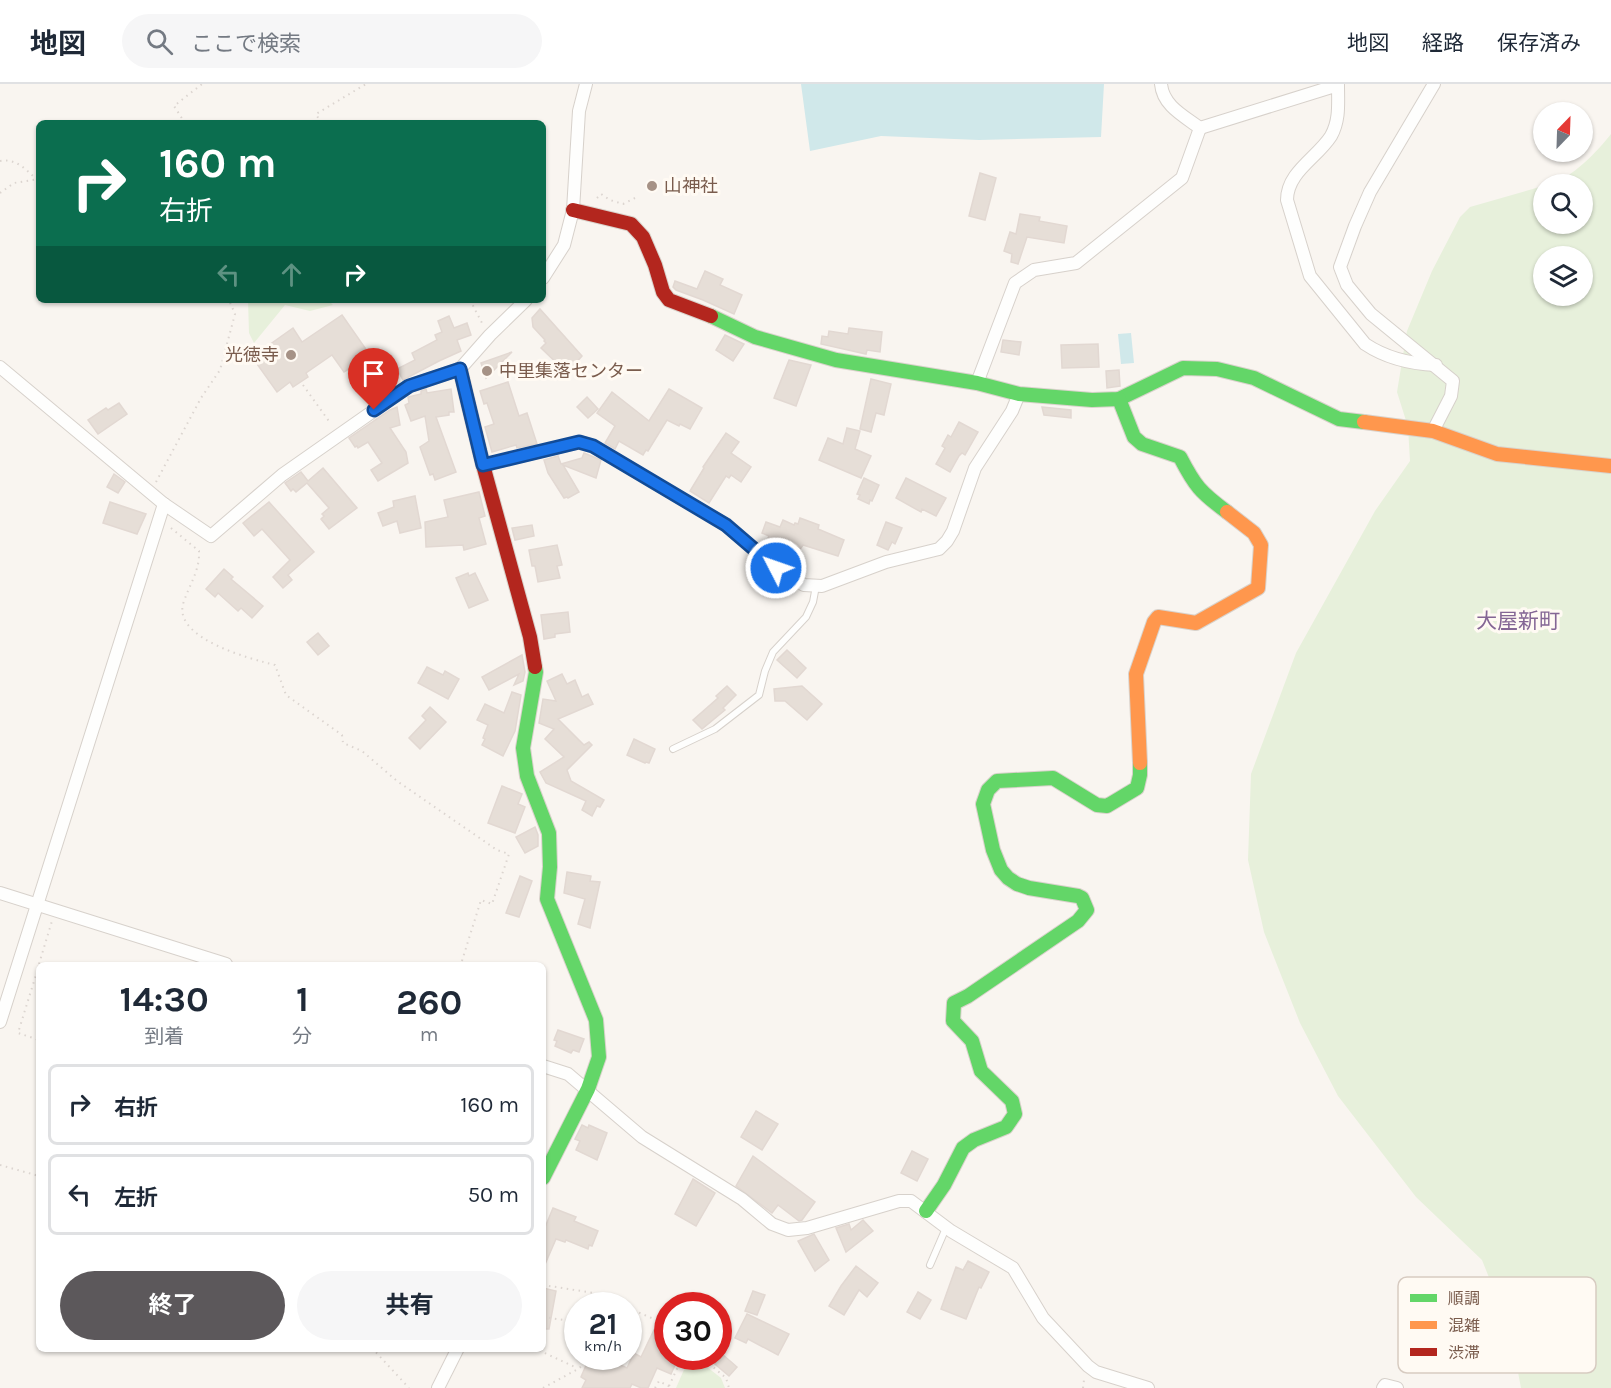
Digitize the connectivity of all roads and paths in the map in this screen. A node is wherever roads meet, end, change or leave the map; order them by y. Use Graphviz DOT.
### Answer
graph roads {
  1 [pos="202,84"];
  2 [pos="366,84"];
  3 [pos="586,84"];
  4 [pos="1161,84"];
  5 [pos="1434,84"];
  6 [pos="1338,85"];
  7 [pos="183,120"];
  8 [pos="319,120"];
  9 [pos="1200,128"];
  10 [pos="0,161"];
  11 [pos="36,177"];
  12 [pos="36,179"];
  13 [pos="0,193"];
  14 [pos="639,195"];
  15 [pos="573,210"];
  16 [pos="587,213"];
  17 [pos="546,273"];
  18 [pos="230,303"];
  19 [pos="472,303"];
  20 [pos="523,303"];
  21 [pos="490,335"];
  22 [pos="1436,365"];
  23 [pos="0,367"];
  24 [pos="460,369"];
  25 [pos="977,382"];
  26 [pos="303,385"];
  27 [pos="1019,394"];
  28 [pos="1119,399"];
  29 [pos="1433,431"];
  30 [pos="339,435"];
  31 [pos="483,465"];
  32 [pos="1611,466"];
  33 [pos="150,493"];
  34 [pos="164,504"];
  35 [pos="159,519"];
  36 [pos="816,586"];
  37 [pos="673,749"];
  38 [pos="0,893"];
  39 [pos="37,904"];
  40 [pos="56,910"];
  41 [pos="40,962"];
  42 [pos="220,962"];
  43 [pos="462,962"];
  44 [pos="36,975"];
  45 [pos="0,1022"];
  46 [pos="36,1039"];
  47 [pos="546,1067"];
  48 [pos="588,1089"];
  49 [pos="0,1165"];
  50 [pos="546,1172"];
  51 [pos="36,1175"];
  52 [pos="926,1211"];
  53 [pos="946,1227"];
  54 [pos="930,1265"];
  55 [pos="546,1285"];
  56 [pos="588,1292"];
  57 [pos="546,1317"];
  58 [pos="564,1320"];
  59 [pos="376,1352"];
  60 [pos="456,1352"];
  61 [pos="542,1352"];
  62 [pos="564,1362"];
  63 [pos="576,1370"];
  64 [pos="678,1370"];
  65 [pos="717,1370"];
  66 [pos="670,1387"];
  67 [pos="409,1388"];
  68 [pos="438,1388"];
  69 [pos="543,1388"];
  70 [pos="655,1388"];
  71 [pos="729,1388"];
  72 [pos="1148,1388"];
  73 [pos="1383,1388"];
  74 [pos="1397,1388"];
  1 -- 7 [label="path"];
  2 -- 8 [label="path"];
  3 -- 15 [label="street"];
  4 -- 9 [label="street"];
  5 -- 22 [label="street"];
  6 -- 9 [label="street"];
  6 -- 22 [label="street"];
  9 -- 25 [label="street"];
  10 -- 11 [label="path"];
  12 -- 13 [label="path"];
  14 -- 16 [label="path"];
  15 -- 16 [label="street"];
  15 -- 17 [label="street"];
  16 -- 25 [label="street"];
  18 -- 33 [label="path"];
  19 -- 21 [label="path"];
  20 -- 21 [label="street"];
  21 -- 24 [label="street"];
  22 -- 29 [label="street"];
  23 -- 33 [label="street"];
  24 -- 30 [label="street"];
  24 -- 31 [label="street"];
  25 -- 27 [label="street"];
  26 -- 30 [label="path"];
  27 -- 28 [label="street"];
  27 -- 36 [label="street"];
  28 -- 29 [label="street"];
  28 -- 52 [label="street"];
  29 -- 32 [label="street"];
  30 -- 34 [label="street"];
  31 -- 36 [label="street"];
  31 -- 48 [label="street"];
  33 -- 34 [label="street"];
  34 -- 35 [label="street"];
  35 -- 39 [label="street"];
  35 -- 43 [label="path"];
  36 -- 37 [label="lane"];
  38 -- 39 [label="street"];
  39 -- 40 [label="street"];
  39 -- 45 [label="street"];
  40 -- 41 [label="path"];
  40 -- 42 [label="street"];
  44 -- 46 [label="path"];
  47 -- 48 [label="street"];
  48 -- 50 [label="street"];
  48 -- 52 [label="street"];
  49 -- 51 [label="path"];
  52 -- 53 [label="street"];
  53 -- 54 [label="lane"];
  53 -- 72 [label="street"];
  55 -- 56 [label="path"];
  57 -- 58 [label="path"];
  59 -- 67 [label="path"];
  60 -- 68 [label="street"];
  61 -- 62 [label="path"];
  63 -- 69 [label="path"];
  64 -- 66 [label="path"];
  65 -- 71 [label="path"];
  66 -- 70 [label="path"];
  73 -- 74 [label="street"];
}
